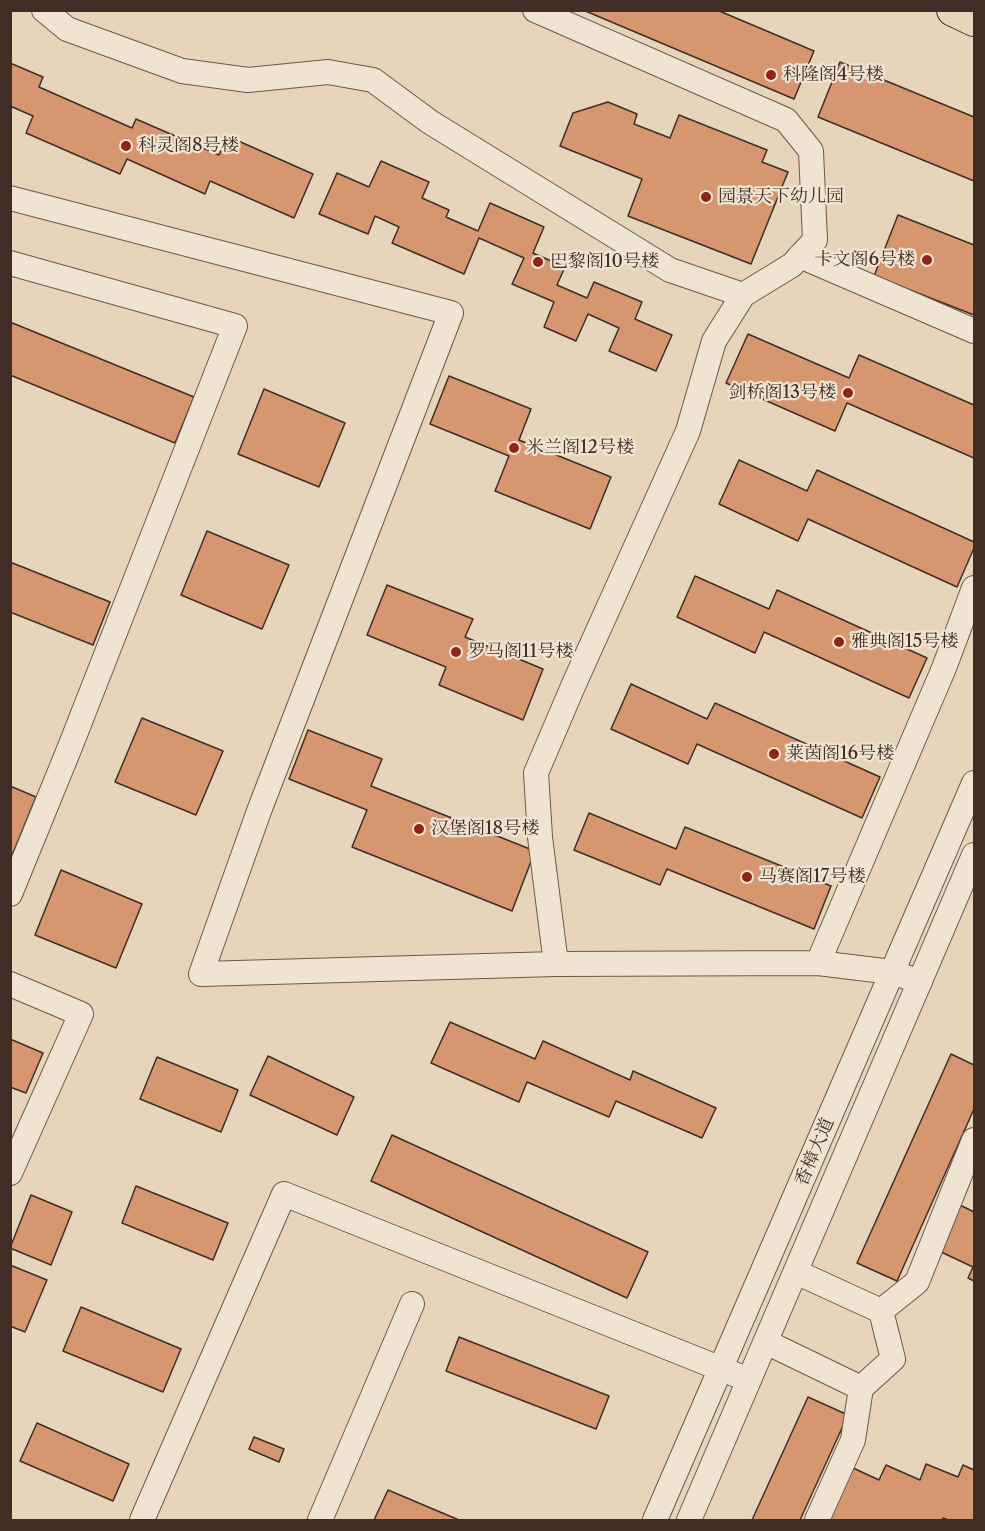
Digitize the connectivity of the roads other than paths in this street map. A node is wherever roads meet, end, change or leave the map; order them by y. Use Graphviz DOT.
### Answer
graph roads {
  1 [pos="44,10"];
  2 [pos="535,10"];
  3 [pos="953,10"];
  4 [pos="975,20"];
  5 [pos="10,198"];
  6 [pos="800,256"];
  7 [pos="10,263"];
  8 [pos="743,295"];
  9 [pos="975,331"];
  10 [pos="975,588"];
  11 [pos="975,783"];
  12 [pos="975,855"];
  13 [pos="10,894"];
  14 [pos="818,963"];
  15 [pos="556,964"];
  16 [pos="892,972"];
  17 [pos="920,982"];
  18 [pos="10,984"];
  19 [pos="975,1140"];
  20 [pos="10,1173"];
  21 [pos="796,1272"];
  22 [pos="412,1304"];
  23 [pos="881,1311"];
  24 [pos="766,1342"];
  25 [pos="721,1370"];
  26 [pos="750,1380"];
  27 [pos="861,1388"];
  28 [pos="142,1521"];
  29 [pos="320,1521"];
  30 [pos="655,1521"];
  31 [pos="689,1521"];
  32 [pos="818,1521"];
  1 -- 8 [label="street"];
  2 -- 6 [label="street"];
  3 -- 4 [label="main road"];
  5 -- 15 [label="street"];
  6 -- 8 [label="street"];
  6 -- 9 [label="street"];
  7 -- 13 [label="street"];
  8 -- 15 [label="street"];
  10 -- 14 [label="street"];
  11 -- 16 [label="street, 香樟大道"];
  12 -- 17 [label="street, 香樟大道"];
  14 -- 15 [label="street"];
  14 -- 16 [label="street"];
  16 -- 17 [label="street"];
  16 -- 25 [label="street, 香樟大道"];
  17 -- 21 [label="street, 香樟大道"];
  18 -- 20 [label="street"];
  19 -- 23 [label="street"];
  21 -- 23 [label="street"];
  21 -- 24 [label="street, 香樟大道"];
  22 -- 29 [label="street"];
  23 -- 27 [label="street"];
  24 -- 26 [label="street, 香樟大道"];
  24 -- 27 [label="street"];
  25 -- 26 [label="street"];
  25 -- 28 [label="street"];
  25 -- 30 [label="street, 香樟大道"];
  26 -- 31 [label="street, 香樟大道"];
  27 -- 32 [label="street"];
}
